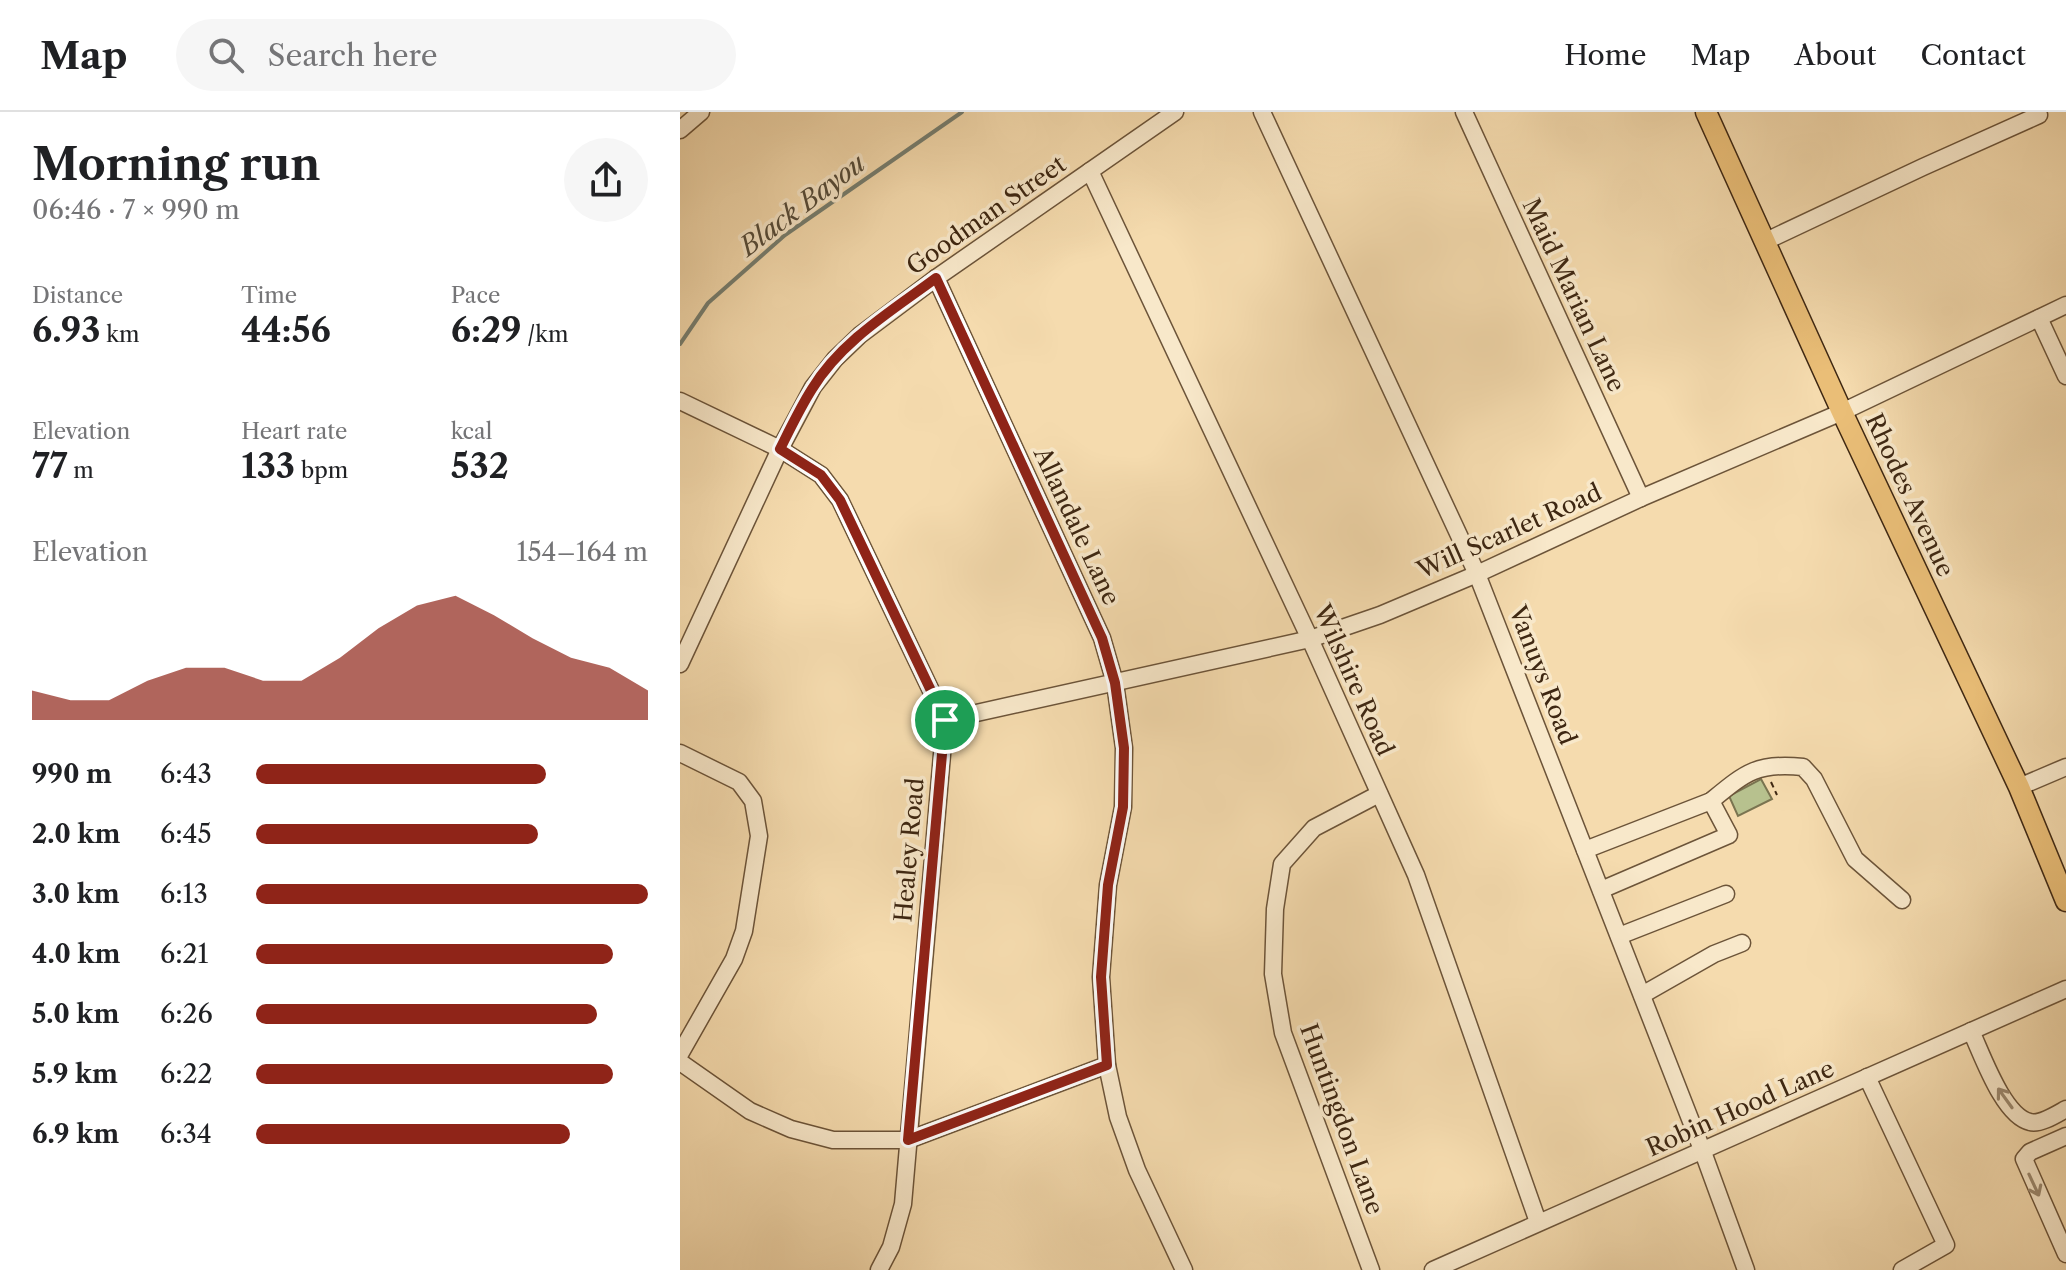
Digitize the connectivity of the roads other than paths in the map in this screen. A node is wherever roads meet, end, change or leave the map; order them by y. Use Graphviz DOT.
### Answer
graph roads {
  1 [pos="701,112"];
  2 [pos="1175,112"];
  3 [pos="1262,112"];
  4 [pos="1464,112"];
  5 [pos="1706,112"];
  6 [pos="2038,114"];
  7 [pos="680,130"];
  8 [pos="1090,171"];
  9 [pos="1766,241"];
  10 [pos="936,278"];
  11 [pos="2066,305"];
  12 [pos="2039,318"];
  13 [pos="2066,376"];
  14 [pos="680,401"];
  15 [pos="1842,412"];
  16 [pos="780,449"];
  17 [pos="1641,498"];
  18 [pos="1477,574"];
  19 [pos="1310,639"];
  20 [pos="680,664"];
  21 [pos="1115,683"];
  22 [pos="945,720"];
  23 [pos="680,753"];
  24 [pos="2066,767"];
  25 [pos="2019,787"];
  26 [pos="1379,794"];
  27 [pos="1711,801"];
  28 [pos="1585,850"];
  29 [pos="1601,890"];
  30 [pos="1726,894"];
  31 [pos="1902,900"];
  32 [pos="2066,901"];
  33 [pos="1619,936"];
  34 [pos="1742,943"];
  35 [pos="2066,989"];
  36 [pos="1642,995"];
  37 [pos="1971,1031"];
  38 [pos="680,1054"];
  39 [pos="680,1062"];
  40 [pos="1107,1065"];
  41 [pos="1867,1077"];
  42 [pos="2066,1109"];
  43 [pos="2066,1136"];
  44 [pos="908,1140"];
  45 [pos="1703,1152"];
  46 [pos="1538,1222"];
  47 [pos="2066,1254"];
  48 [pos="879,1270"];
  49 [pos="1184,1270"];
  50 [pos="1371,1270"];
  51 [pos="1433,1270"];
  52 [pos="1746,1270"];
  53 [pos="1902,1270"];
  1 -- 7 [label="street"];
  2 -- 8 [label="street, Goodman Street"];
  3 -- 18 [label="street, Vanuys Road"];
  4 -- 17 [label="street, Maid Marian Lane"];
  5 -- 9 [label="main road, Rhodes Avenue"];
  6 -- 9 [label="street"];
  8 -- 10 [label="street, Goodman Street"];
  8 -- 19 [label="street, Wilshire Road"];
  9 -- 15 [label="main road, Rhodes Avenue"];
  10 -- 16 [label="street, Goodman Street"];
  10 -- 21 [label="street, Allandale Lane"];
  11 -- 12 [label="street, Will Scarlet Road"];
  12 -- 13 [label="street"];
  12 -- 15 [label="street, Will Scarlet Road"];
  14 -- 16 [label="street"];
  15 -- 17 [label="street, Will Scarlet Road"];
  15 -- 25 [label="main road, Rhodes Avenue"];
  16 -- 20 [label="street, Goodman Street"];
  16 -- 22 [label="street"];
  17 -- 18 [label="street, Will Scarlet Road"];
  18 -- 19 [label="street, Will Scarlet Road"];
  18 -- 28 [label="street, Vanuys Road"];
  19 -- 21 [label="street, Will Scarlet Road"];
  19 -- 26 [label="street, Wilshire Road"];
  21 -- 22 [label="street, Will Scarlet Road"];
  21 -- 40 [label="street, Allandale Lane"];
  22 -- 44 [label="street, Healey Road"];
  23 -- 38 [label="street"];
  24 -- 25 [label="street"];
  25 -- 32 [label="main road, Rhodes Avenue"];
  26 -- 46 [label="street, Wilshire Road"];
  26 -- 50 [label="street, Huntingdon Lane"];
  27 -- 28 [label="street"];
  27 -- 29 [label="street"];
  27 -- 31 [label="street"];
  28 -- 29 [label="street, Vanuys Road"];
  29 -- 33 [label="street, Vanuys Road"];
  30 -- 33 [label="street"];
  33 -- 36 [label="street, Vanuys Road"];
  34 -- 36 [label="street"];
  35 -- 37 [label="street, Robin Hood Lane"];
  36 -- 45 [label="street, Vanuys Road"];
  37 -- 41 [label="street, Robin Hood Lane"];
  42 -- 37 [label="street, one-way"];
  39 -- 44 [label="street"];
  40 -- 44 [label="street"];
  40 -- 49 [label="street, Allandale Lane"];
  41 -- 45 [label="street, Robin Hood Lane"];
  41 -- 53 [label="street"];
  43 -- 47 [label="street, one-way"];
  44 -- 48 [label="street, Healey Road"];
  45 -- 46 [label="street, Robin Hood Lane"];
  45 -- 52 [label="street, Vanuys Road"];
  46 -- 51 [label="street, Robin Hood Lane"];
}
